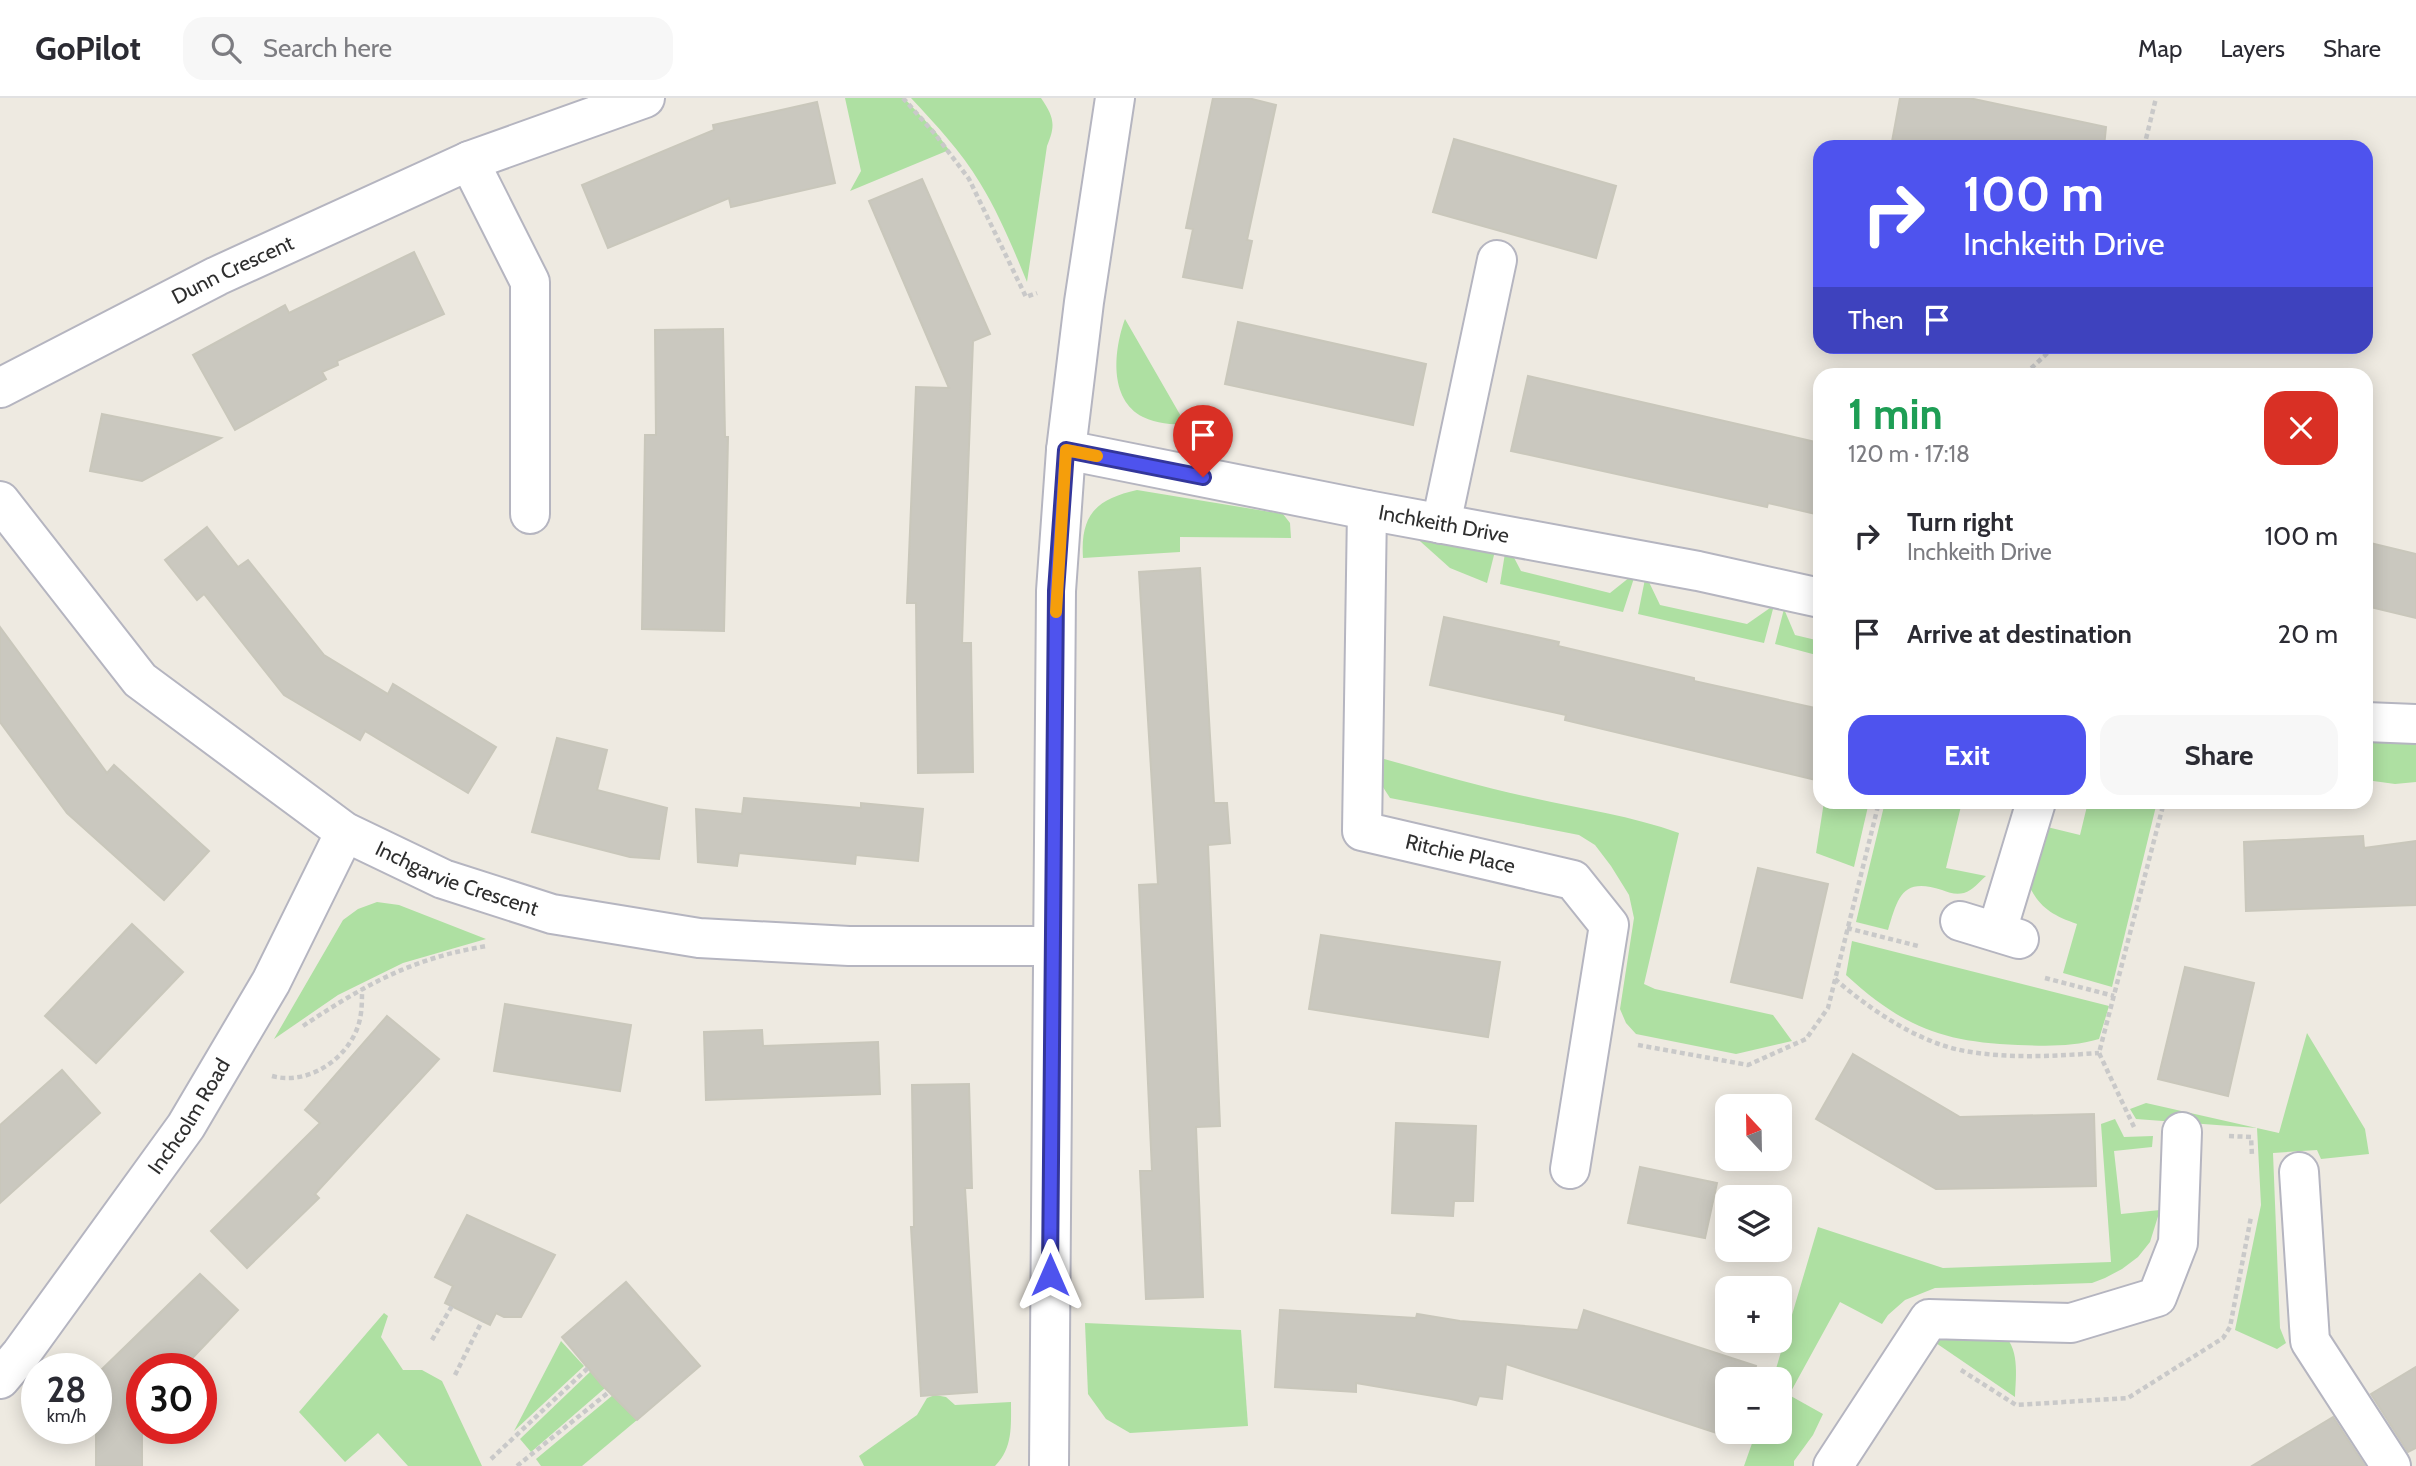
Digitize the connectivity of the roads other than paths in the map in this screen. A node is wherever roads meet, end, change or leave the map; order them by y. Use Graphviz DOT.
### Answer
graph roads {
  1 [pos="645,98"];
  2 [pos="1115,98"];
  3 [pos="469,161"];
  4 [pos="1497,260"];
  5 [pos="0,388"];
  6 [pos="1066,450"];
  7 [pos="0,501"];
  8 [pos="1367,510"];
  9 [pos="530,514"];
  10 [pos="1441,524"];
  11 [pos="1813,596"];
  12 [pos="2373,722"];
  13 [pos="2416,724"];
  14 [pos="2035,809"];
  15 [pos="345,832"];
  16 [pos="1960,920"];
  17 [pos="1052,946"];
  18 [pos="2182,1132"];
  19 [pos="1570,1169"];
  20 [pos="2300,1172"];
  21 [pos="0,1379"];
  22 [pos="1049,1466"];
  23 [pos="1833,1466"];
  24 [pos="2391,1466"];
  1 -- 3 [label="street, Dunn Crescent"];
  2 -- 6 [label="street"];
  3 -- 5 [label="street, Dunn Crescent"];
  3 -- 9 [label="street"];
  4 -- 10 [label="street"];
  6 -- 8 [label="street, Inchkeith Drive"];
  6 -- 17 [label="street"];
  7 -- 15 [label="street, Inchgarvie Crescent"];
  8 -- 10 [label="street, Inchkeith Drive"];
  8 -- 19 [label="street, Ritchie Place"];
  10 -- 11 [label="street, Inchkeith Drive"];
  12 -- 13 [label="street"];
  14 -- 16 [label="street"];
  15 -- 17 [label="street, Inchgarvie Crescent"];
  15 -- 21 [label="street, Inchcolm Road"];
  17 -- 22 [label="street"];
  18 -- 23 [label="street"];
  20 -- 24 [label="street"];
}
